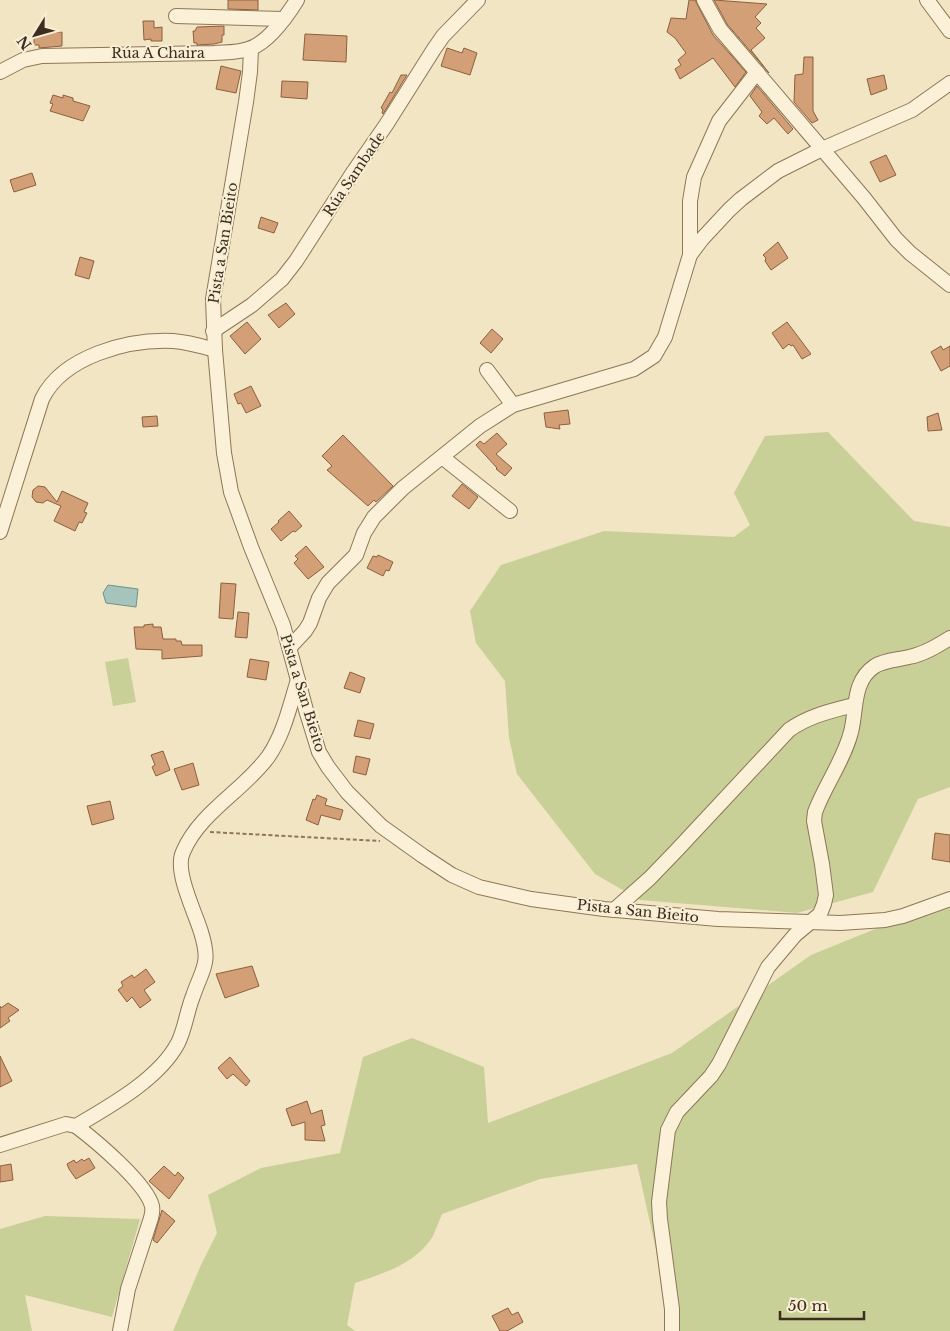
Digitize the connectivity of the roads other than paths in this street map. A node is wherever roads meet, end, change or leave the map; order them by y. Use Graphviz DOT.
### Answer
graph roads {
  1 [pos="297,0"];
  2 [pos="478,0"];
  3 [pos="704,0"];
  4 [pos="927,0"];
  5 [pos="176,16"];
  6 [pos="284,19"];
  7 [pos="950,31"];
  8 [pos="251,49"];
  9 [pos="0,72"];
  10 [pos="757,72"];
  11 [pos="950,83"];
  12 [pos="822,149"];
  13 [pos="690,255"];
  14 [pos="950,285"];
  15 [pos="213,331"];
  16 [pos="215,350"];
  17 [pos="487,370"];
  18 [pos="513,405"];
  19 [pos="442,457"];
  20 [pos="510,511"];
  21 [pos="0,532"];
  22 [pos="950,638"];
  23 [pos="290,647"];
  24 [pos="298,679"];
  25 [pos="854,705"];
  26 [pos="950,899"];
  27 [pos="614,910"];
  28 [pos="810,923"];
  29 [pos="76,1126"];
  30 [pos="0,1145"];
  31 [pos="120,1331"];
  32 [pos="672,1331"];
  1 -- 6 [label="street"];
  2 -- 15 [label="street, Rúa Sambade"];
  3 -- 10 [label="street"];
  4 -- 7 [label="street"];
  5 -- 6 [label="street"];
  6 -- 8 [label="street"];
  8 -- 9 [label="street, Rúa A Chaira"];
  8 -- 15 [label="street, Pista a San Bieito"];
  10 -- 12 [label="street"];
  10 -- 13 [label="street"];
  11 -- 12 [label="street"];
  12 -- 13 [label="street"];
  12 -- 14 [label="street"];
  13 -- 18 [label="street"];
  15 -- 16 [label="street, Pista a San Bieito"];
  16 -- 21 [label="street"];
  16 -- 23 [label="street, Pista a San Bieito"];
  17 -- 18 [label="street"];
  18 -- 19 [label="street"];
  19 -- 20 [label="street"];
  19 -- 23 [label="street"];
  22 -- 25 [label="street"];
  23 -- 24 [label="street, Pista a San Bieito"];
  24 -- 27 [label="street, Pista a San Bieito"];
  24 -- 29 [label="street"];
  25 -- 27 [label="street"];
  25 -- 28 [label="street"];
  26 -- 28 [label="street, Pista a San Bieito"];
  27 -- 28 [label="street, Pista a San Bieito"];
  28 -- 32 [label="street"];
  29 -- 30 [label="street"];
  29 -- 31 [label="street"];
}
